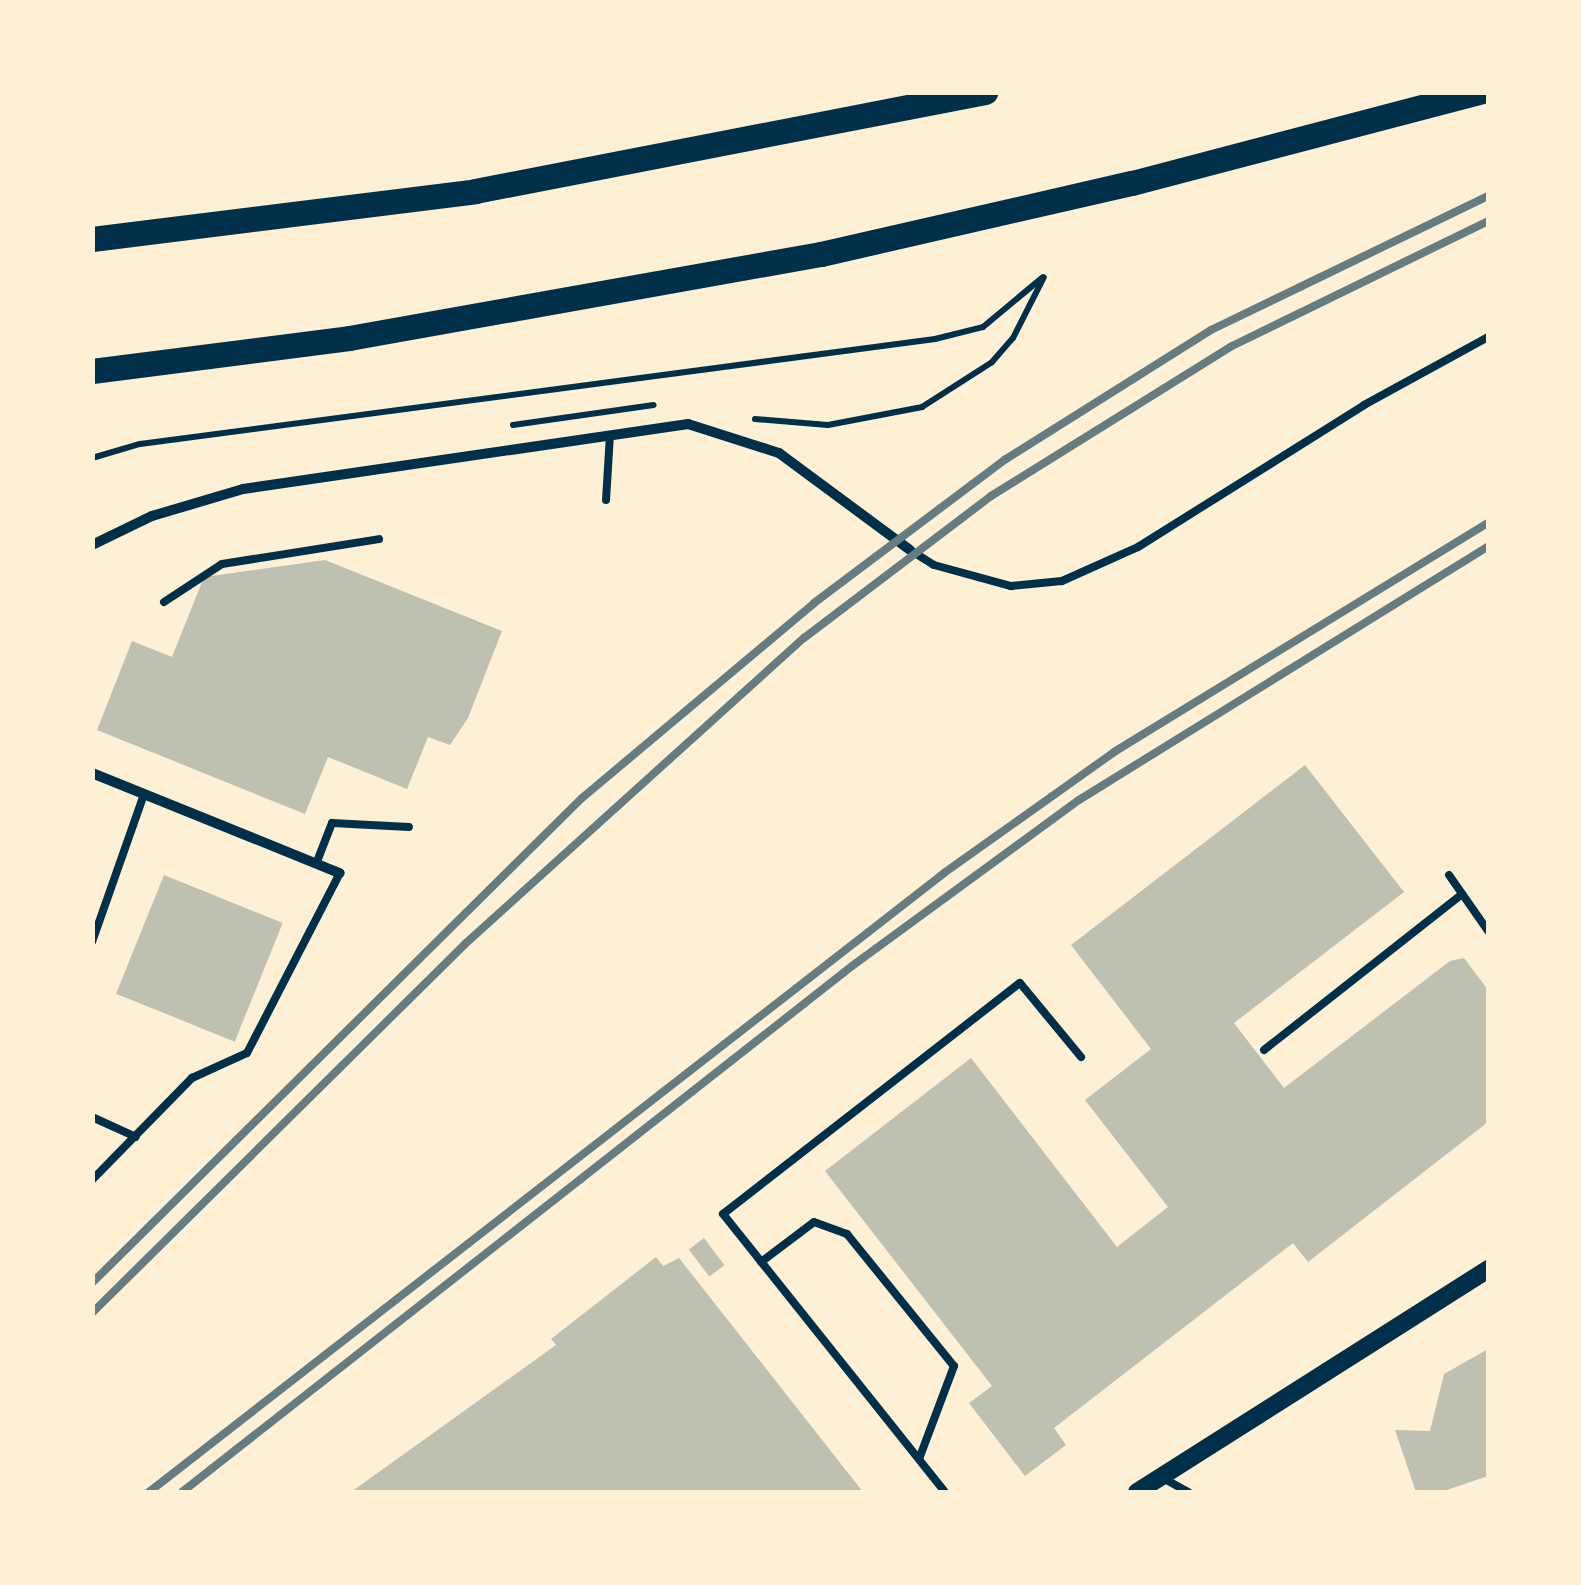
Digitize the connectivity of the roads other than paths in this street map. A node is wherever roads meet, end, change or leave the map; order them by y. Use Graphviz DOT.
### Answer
graph roads {
  1 [pos="985,92"];
  2 [pos="1480,92"];
  3 [pos="92,238"];
  4 [pos="1488,337"];
  5 [pos="92,371"];
  6 [pos="610,435"];
  7 [pos="606,500"];
  8 [pos="379,539"];
  9 [pos="92,544"];
  10 [pos="910,550"];
  11 [pos="164,602"];
  12 [pos="92,773"];
  13 [pos="144,794"];
  14 [pos="409,827"];
  15 [pos="316,864"];
  16 [pos="340,873"];
  17 [pos="1448,874"];
  18 [pos="1462,894"];
  19 [pos="1488,931"];
  20 [pos="92,942"];
  21 [pos="1264,1050"];
  22 [pos="1080,1058"];
  23 [pos="92,1117"];
  24 [pos="136,1137"];
  25 [pos="92,1180"];
  26 [pos="762,1262"];
  27 [pos="1488,1269"];
  28 [pos="918,1459"];
  29 [pos="1161,1477"];
  30 [pos="945,1492"];
  31 [pos="1137,1492"];
  32 [pos="1188,1492"];
  1 -- 3 [label="highway"];
  2 -- 5 [label="highway"];
  4 -- 10 [label="lane"];
  6 -- 7 [label="lane"];
  6 -- 9 [label="street"];
  6 -- 10 [label="street"];
  8 -- 11 [label="lane"];
  12 -- 13 [label="street"];
  13 -- 15 [label="street"];
  13 -- 20 [label="lane"];
  14 -- 15 [label="lane"];
  15 -- 16 [label="street"];
  16 -- 24 [label="lane"];
  17 -- 18 [label="lane"];
  18 -- 19 [label="lane"];
  18 -- 21 [label="lane"];
  22 -- 26 [label="lane"];
  23 -- 24 [label="lane"];
  24 -- 25 [label="lane"];
  26 -- 28 [label="lane"];
  26 -- 28 [label="lane"];
  27 -- 29 [label="street"];
  28 -- 30 [label="lane"];
  29 -- 31 [label="street"];
  29 -- 32 [label="lane"];
}
